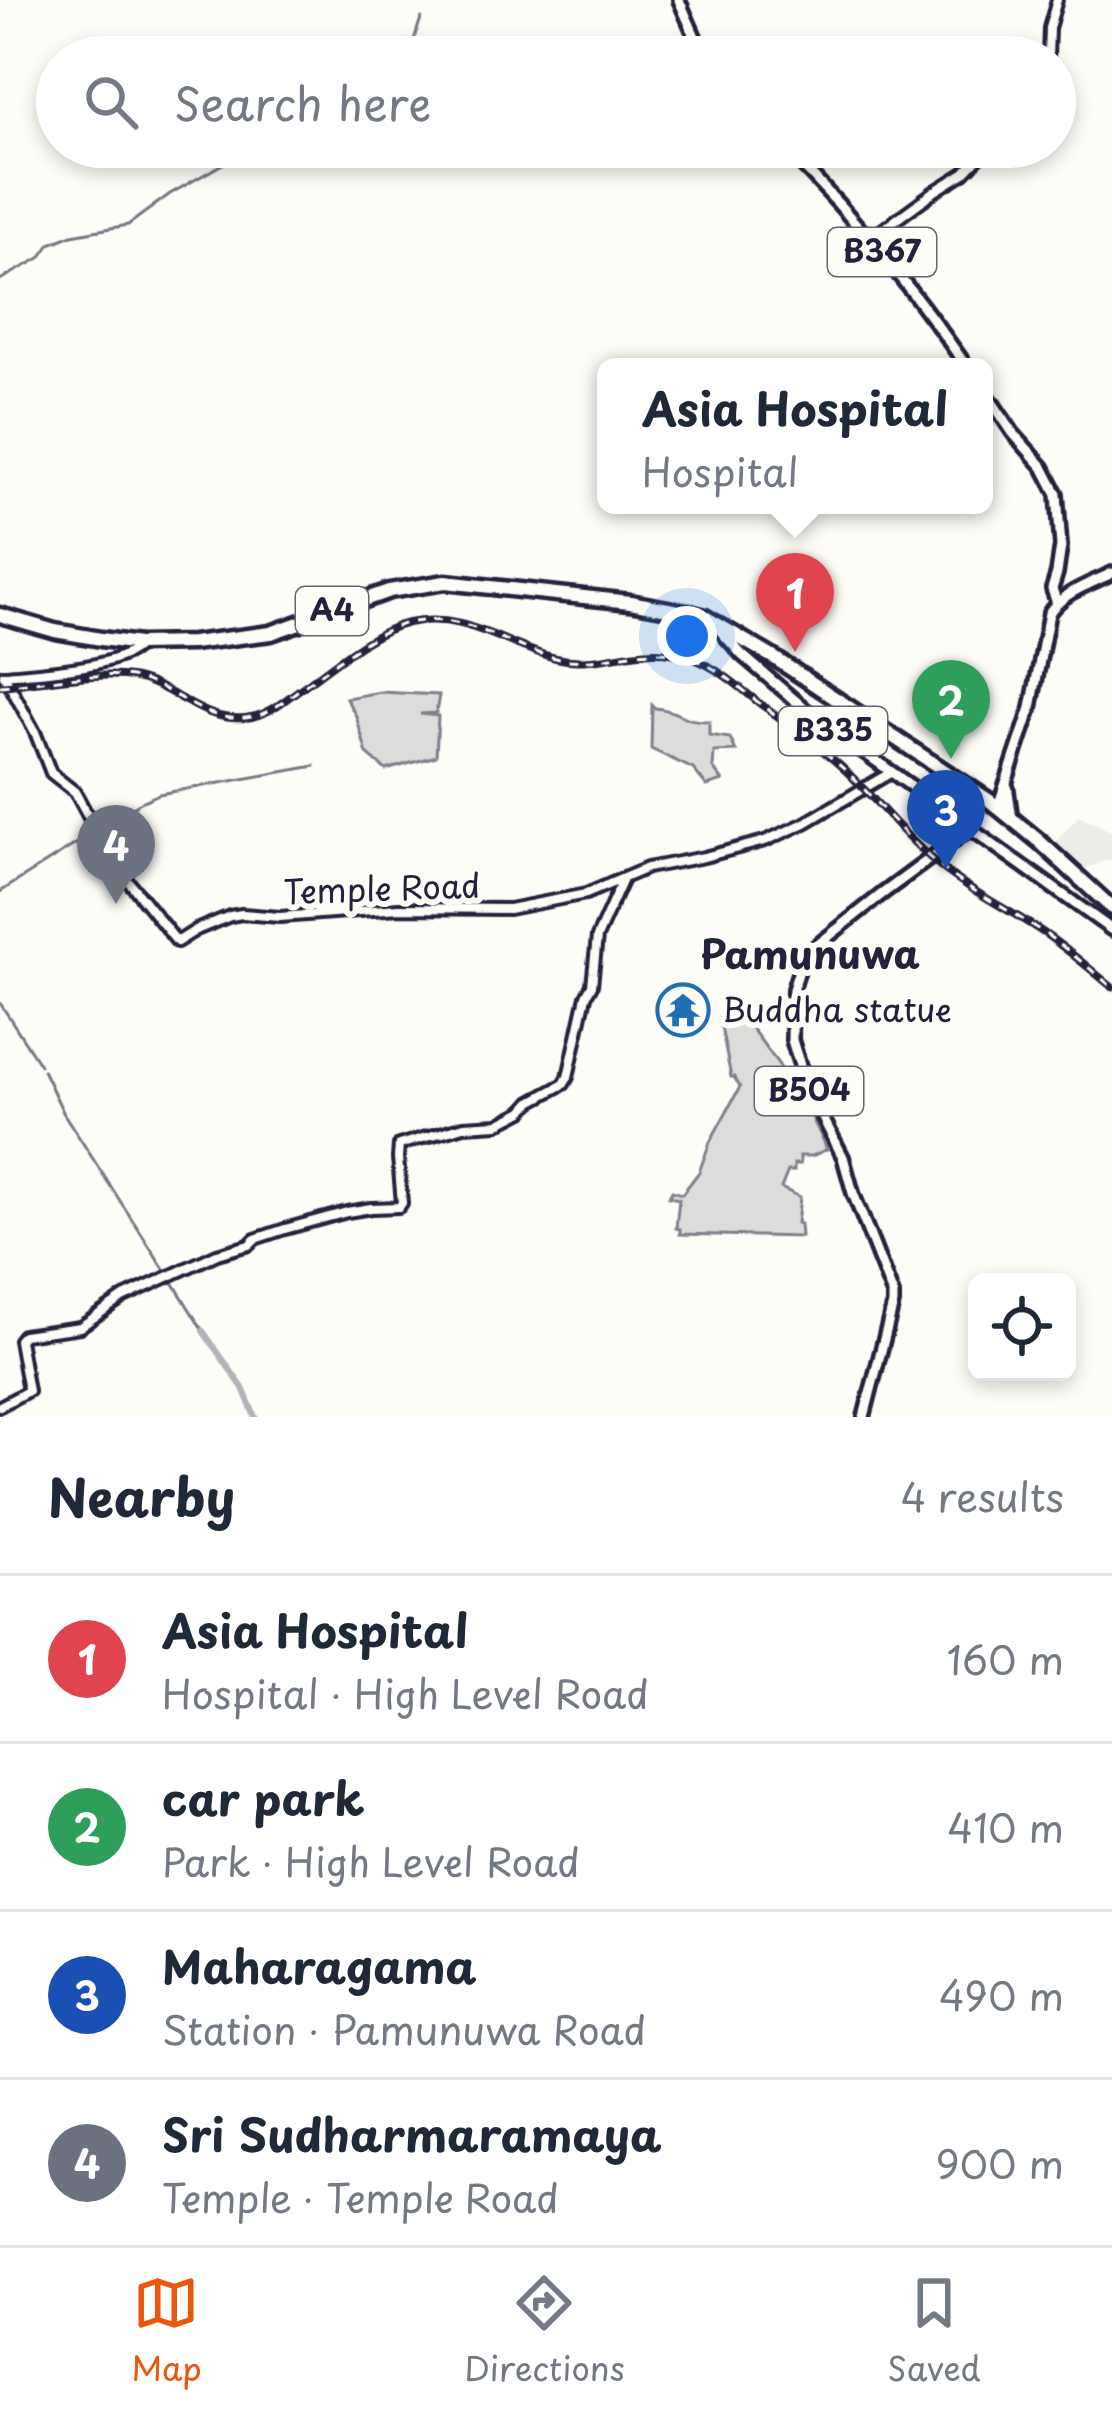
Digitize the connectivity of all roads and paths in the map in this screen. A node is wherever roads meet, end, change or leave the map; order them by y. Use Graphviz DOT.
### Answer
graph roads {
  1 [pos="680,0"];
  2 [pos="1058,0"];
  3 [pos="695,36"];
  4 [pos="1049,36"];
  5 [pos="804,168"];
  6 [pos="969,168"];
  7 [pos="872,238"];
  8 [pos="961,358"];
  9 [pos="993,403"];
  10 [pos="1112,573"];
  11 [pos="1061,600"];
  12 [pos="0,619"];
  13 [pos="713,622"];
  14 [pos="138,647"];
  15 [pos="747,649"];
  16 [pos="2,675"];
  17 [pos="890,772"];
  18 [pos="1005,785"];
  19 [pos="975,791"];
  20 [pos="999,808"];
  21 [pos="970,829"];
  22 [pos="1061,860"];
  23 [pos="624,878"];
  24 [pos="1048,885"];
  25 [pos="1112,908"];
  26 [pos="1112,930"];
  27 [pos="0,1406"];
  28 [pos="864,1417"];
  1 -- 3 [label="main road"];
  2 -- 4 [label="street"];
  5 -- 7 [label="main road, B367"];
  6 -- 7 [label="street"];
  7 -- 8 [label="main road, B367"];
  9 -- 11 [label="main road"];
  10 -- 11 [label="main road"];
  11 -- 18 [label="main road"];
  12 -- 14 [label="highway, A4"];
  13 -- 14 [label="highway, A4"];
  13 -- 15 [label="highway, A4"];
  13 -- 15 [label="main road, B335"];
  14 -- 16 [label="street"];
  15 -- 17 [label="main road, B335"];
  15 -- 19 [label="highway, A4"];
  16 -- 23 [label="street, Temple Road"];
  17 -- 21 [label="main road, B335"];
  17 -- 23 [label="street, Temple Road"];
  18 -- 19 [label="highway"];
  18 -- 20 [label="highway"];
  18 -- 20 [label="main road"];
  19 -- 20 [label="highway, A4"];
  20 -- 22 [label="highway, A4"];
  21 -- 24 [label="main road, B335"];
  21 -- 28 [label="main road, B504"];
  22 -- 24 [label="main road"];
  22 -- 25 [label="highway, A4"];
  23 -- 27 [label="street"];
  24 -- 26 [label="main road, B335"];
}
